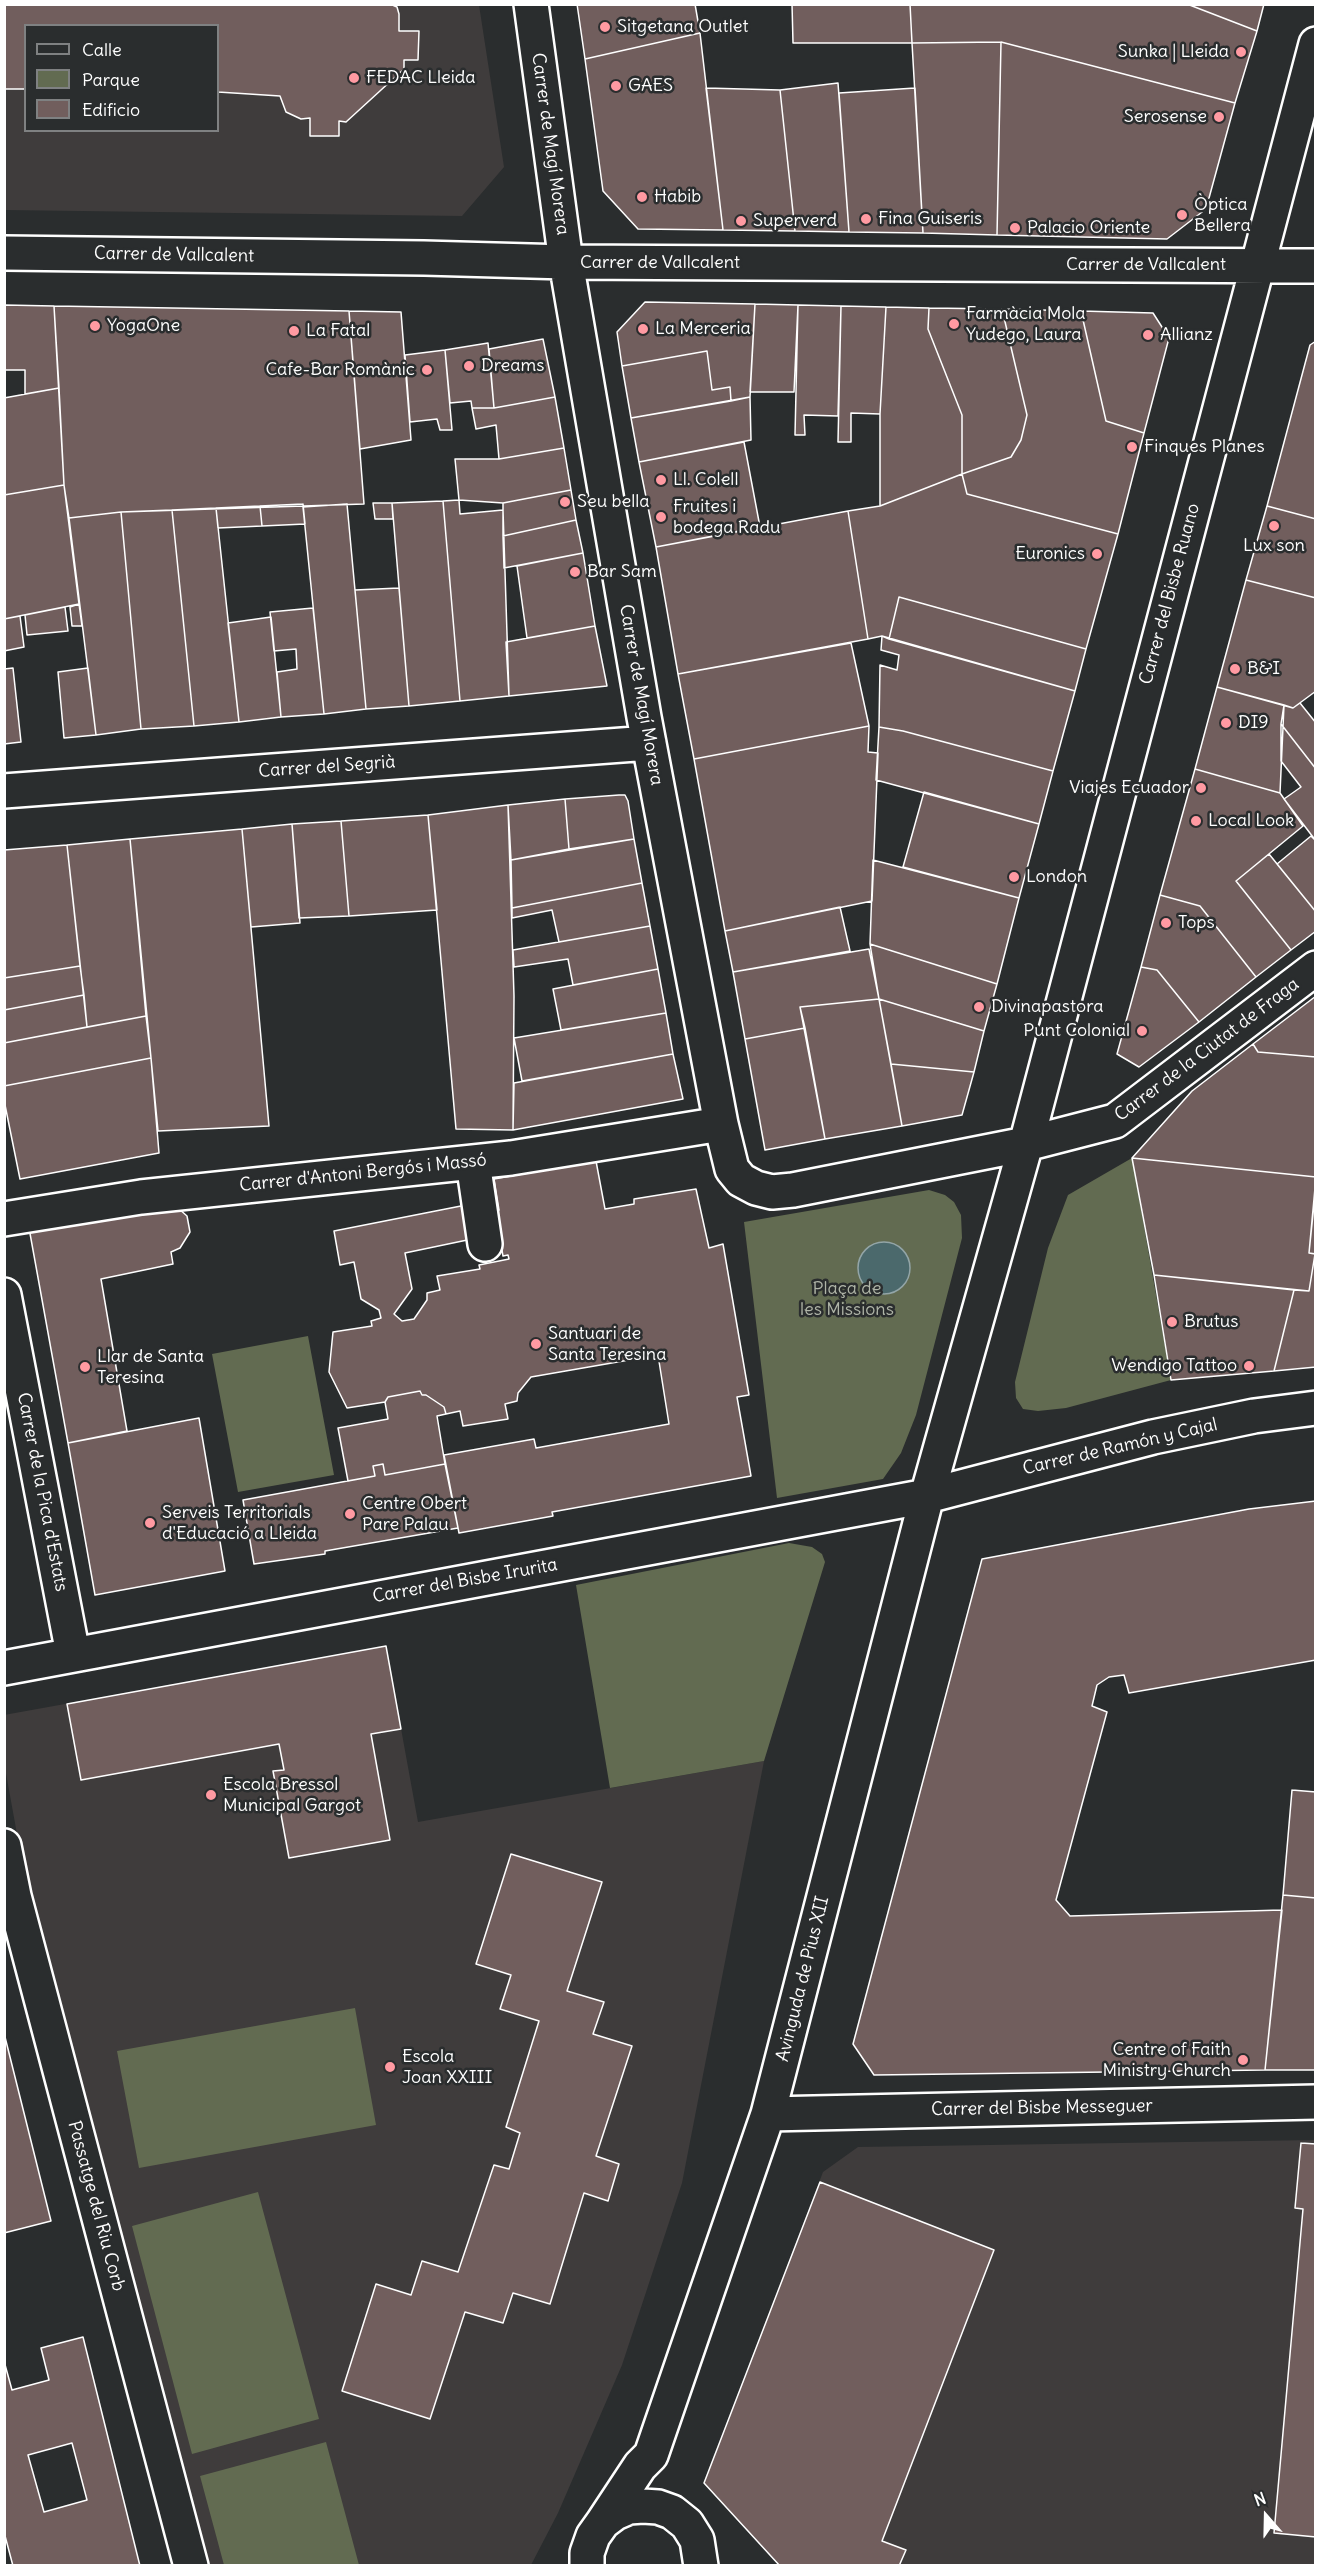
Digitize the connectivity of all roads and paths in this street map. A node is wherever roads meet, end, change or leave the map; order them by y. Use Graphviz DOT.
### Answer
graph roads {
  1 [pos="531,4"];
  2 [pos="1316,44"];
  3 [pos="4,253"];
  4 [pos="566,262"];
  5 [pos="1256,265"];
  6 [pos="1316,266"];
  7 [pos="649,743"];
  8 [pos="4,791"];
  9 [pos="1316,968"];
  10 [pos="721,1124"];
  11 [pos="1026,1144"];
  12 [pos="473,1162"];
  13 [pos="4,1219"];
  14 [pos="484,1244"];
  15 [pos="4,1295"];
  16 [pos="1316,1408"];
  17 [pos="927,1496"];
  18 [pos="73,1654"];
  19 [pos="4,1668"];
  20 [pos="4,1846"];
  21 [pos="1316,2102"];
  22 [pos="768,2114"];
  23 [pos="651,2455"];
  24 [pos="672,2512"];
  25 [pos="603,2522"];
  26 [pos="191,2565"];
  27 [pos="587,2565"];
  28 [pos="701,2565"];
  1 -- 4 [label="street, Carrer de Magí Morera"];
  2 -- 5 [label="street, Carrer del Bisbe Ruano"];
  3 -- 4 [label="street, Carrer de Vallcalent"];
  4 -- 5 [label="street, Carrer de Vallcalent"];
  4 -- 7 [label="street, Carrer de Magí Morera"];
  5 -- 6 [label="street, Carrer de Vallcalent"];
  5 -- 11 [label="street, Carrer del Bisbe Ruano"];
  7 -- 8 [label="street, Carrer del Segrià"];
  7 -- 10 [label="street, Carrer de Magí Morera"];
  9 -- 11 [label="street, Carrer de la Ciutat de Fraga"];
  10 -- 11 [label="street, Carrer de Magí Morera"];
  10 -- 12 [label="street, Carrer d'Antoni Bergós i Massó"];
  11 -- 17 [label="street"];
  12 -- 13 [label="street, Carrer d'Antoni Bergós i Massó"];
  12 -- 14 [label="street"];
  15 -- 18 [label="street, Carrer de la Pica d'Estats"];
  16 -- 17 [label="street, Carrer de Ramón y Cajal"];
  17 -- 18 [label="street, Carrer del Bisbe Irurita"];
  17 -- 22 [label="street, Avinguda de Pius XII"];
  18 -- 19 [label="street, Carrer del Bisbe Irurita"];
  20 -- 26 [label="street, Passatge del Riu Corb"];
  21 -- 22 [label="street, Carrer del Bisbe Messeguer"];
  22 -- 23 [label="street, Avinguda de Pius XII"];
  23 -- 24 [label="street"];
  23 -- 25 [label="street, Avinguda de Pius XII"];
  24 -- 25 [label="street"];
  24 -- 28 [label="street"];
  25 -- 27 [label="street, Avinguda de Pius XII"];
}
